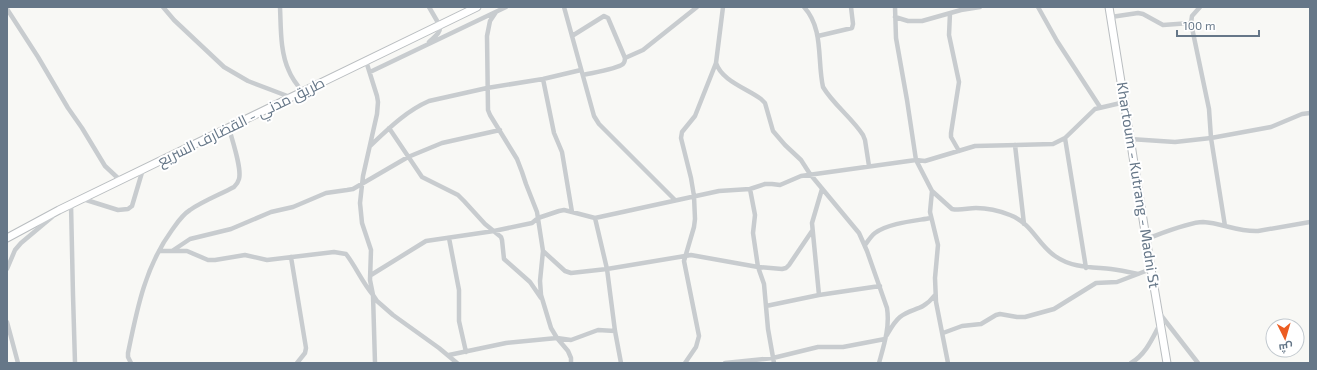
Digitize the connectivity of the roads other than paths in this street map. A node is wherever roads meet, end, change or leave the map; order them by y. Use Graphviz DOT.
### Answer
graph roads {
  1 [pos="163,7"];
  2 [pos="280,7"];
  3 [pos="429,7"];
  4 [pos="477,7"];
  5 [pos="506,7"];
  6 [pos="564,7"];
  7 [pos="723,7"];
  8 [pos="804,7"];
  9 [pos="851,7"];
  10 [pos="895,7"];
  11 [pos="980,7"];
  12 [pos="1038,7"];
  13 [pos="1109,7"];
  14 [pos="1200,7"];
  15 [pos="694,8"];
  16 [pos="7,10"];
  17 [pos="496,12"];
  18 [pos="950,13"];
  19 [pos="895,17"];
  20 [pos="1111,18"];
  21 [pos="1191,23"];
  22 [pos="440,26"];
  23 [pos="572,36"];
  24 [pos="818,36"];
  25 [pos="426,44"];
  26 [pos="625,58"];
  27 [pos="366,61"];
  28 [pos="716,63"];
  29 [pos="370,72"];
  30 [pos="582,72"];
  31 [pos="543,79"];
  32 [pos="487,88"];
  33 [pos="303,92"];
  34 [pos="290,98"];
  35 [pos="1125,102"];
  36 [pos="1100,108"];
  37 [pos="1310,113"];
  38 [pos="229,128"];
  39 [pos="389,128"];
  40 [pos="500,130"];
  41 [pos="1065,138"];
  42 [pos="1211,138"];
  43 [pos="1130,139"];
  44 [pos="1015,145"];
  45 [pos="370,146"];
  46 [pos="959,151"];
  47 [pos="408,157"];
  48 [pos="916,160"];
  49 [pos="869,166"];
  50 [pos="143,169"];
  51 [pos="810,174"];
  52 [pos="120,180"];
  53 [pos="362,184"];
  54 [pos="750,189"];
  55 [pos="822,189"];
  56 [pos="932,191"];
  57 [pos="694,196"];
  58 [pos="82,199"];
  59 [pos="675,200"];
  60 [pos="71,204"];
  61 [pos="59,210"];
  62 [pos="572,212"];
  63 [pos="538,218"];
  64 [pos="595,218"];
  65 [pos="931,218"];
  66 [pos="1310,222"];
  67 [pos="1024,224"];
  68 [pos="1225,226"];
  69 [pos="494,231"];
  70 [pos="812,231"];
  71 [pos="7,238"];
  72 [pos="449,238"];
  73 [pos="1146,239"];
  74 [pos="865,245"];
  75 [pos="159,251"];
  76 [pos="172,251"];
  77 [pos="543,251"];
  78 [pos="685,256"];
  79 [pos="291,257"];
  80 [pos="758,267"];
  81 [pos="1086,268"];
  82 [pos="7,269"];
  83 [pos="607,269"];
  84 [pos="1151,269"];
  85 [pos="1138,274"];
  86 [pos="371,275"];
  87 [pos="880,286"];
  88 [pos="373,295"];
  89 [pos="819,295"];
  90 [pos="936,295"];
  91 [pos="543,301"];
  92 [pos="766,306"];
  93 [pos="1158,311"];
  94 [pos="7,322"];
  95 [pos="1160,323"];
  96 [pos="615,331"];
  97 [pos="943,333"];
  98 [pos="886,337"];
  99 [pos="557,338"];
  100 [pos="466,352"];
  101 [pos="449,355"];
  102 [pos="773,360"];
  103 [pos="18,363"];
  104 [pos="76,363"];
  105 [pos="131,363"];
  106 [pos="297,363"];
  107 [pos="375,363"];
  108 [pos="457,363"];
  109 [pos="571,363"];
  110 [pos="621,363"];
  111 [pos="685,363"];
  112 [pos="725,363"];
  113 [pos="879,363"];
  114 [pos="948,363"];
  115 [pos="1131,363"];
  116 [pos="1167,363"];
  117 [pos="1198,363"];
  1 -- 34 [label="street"];
  2 -- 33 [label="street"];
  3 -- 22 [label="street"];
  4 -- 22 [label="highway, طريق مدني - القضارف السريع"];
  5 -- 17 [label="street"];
  6 -- 23 [label="street"];
  7 -- 28 [label="street"];
  8 -- 24 [label="street"];
  9 -- 24 [label="street"];
  10 -- 19 [label="street"];
  11 -- 18 [label="street"];
  12 -- 36 [label="street"];
  13 -- 20 [label="highway, Khartoum - Kutrang - Madni St"];
  14 -- 21 [label="street"];
  15 -- 26 [label="street"];
  16 -- 52 [label="street"];
  17 -- 25 [label="street"];
  17 -- 32 [label="street"];
  18 -- 19 [label="street"];
  18 -- 46 [label="street"];
  19 -- 48 [label="street"];
  20 -- 21 [label="street"];
  20 -- 35 [label="highway, Khartoum - Kutrang - Madni St"];
  21 -- 42 [label="street"];
  22 -- 25 [label="street"];
  22 -- 27 [label="highway, طريق مدني - القضارف السريع"];
  23 -- 26 [label="street"];
  23 -- 30 [label="street"];
  24 -- 49 [label="street"];
  25 -- 29 [label="street"];
  26 -- 30 [label="street"];
  27 -- 29 [label="street"];
  27 -- 33 [label="highway, طريق مدني - القضارف السريع"];
  28 -- 51 [label="street"];
  28 -- 57 [label="street"];
  29 -- 45 [label="street"];
  30 -- 31 [label="street"];
  30 -- 59 [label="street"];
  31 -- 32 [label="street"];
  31 -- 62 [label="street"];
  32 -- 39 [label="street"];
  32 -- 40 [label="street"];
  33 -- 34 [label="highway, طريق مدني - القضارف السريع"];
  34 -- 38 [label="highway, طريق مدني - القضارف السريع"];
  35 -- 36 [label="street"];
  35 -- 43 [label="highway, Khartoum - Kutrang - Madni St"];
  36 -- 41 [label="street"];
  37 -- 42 [label="street"];
  38 -- 50 [label="highway, طريق مدني - القضارف السريع"];
  38 -- 75 [label="street"];
  39 -- 45 [label="street"];
  39 -- 47 [label="street"];
  40 -- 47 [label="street"];
  40 -- 63 [label="street"];
  41 -- 44 [label="street"];
  41 -- 81 [label="street"];
  42 -- 43 [label="street"];
  42 -- 68 [label="street"];
  43 -- 73 [label="highway, Khartoum - Kutrang - Madni St"];
  44 -- 46 [label="street"];
  44 -- 67 [label="street"];
  45 -- 53 [label="street"];
  46 -- 48 [label="street"];
  47 -- 53 [label="street"];
  47 -- 69 [label="street"];
  48 -- 49 [label="street"];
  48 -- 56 [label="street"];
  49 -- 51 [label="street"];
  50 -- 52 [label="highway, طريق مدني - القضارف السريع"];
  50 -- 58 [label="street"];
  51 -- 54 [label="street"];
  51 -- 55 [label="street"];
  52 -- 58 [label="highway, طريق مدني - القضارف السريع"];
  53 -- 76 [label="street"];
  53 -- 86 [label="street"];
  54 -- 57 [label="street"];
  54 -- 80 [label="street"];
  55 -- 70 [label="street"];
  55 -- 74 [label="street"];
  56 -- 65 [label="street"];
  56 -- 67 [label="street"];
  57 -- 59 [label="street"];
  57 -- 78 [label="street"];
  58 -- 60 [label="highway, طريق مدني - القضارف السريع"];
  59 -- 64 [label="street"];
  60 -- 61 [label="highway, طريق مدني - القضارف السريع"];
  60 -- 104 [label="street"];
  61 -- 71 [label="highway, طريق مدني - القضارف السريع"];
  61 -- 82 [label="street"];
  62 -- 63 [label="street"];
  62 -- 64 [label="street"];
  63 -- 69 [label="street"];
  63 -- 77 [label="street"];
  64 -- 83 [label="street"];
  65 -- 74 [label="street"];
  65 -- 90 [label="street"];
  66 -- 68 [label="street"];
  67 -- 81 [label="street"];
  68 -- 73 [label="street"];
  69 -- 72 [label="street"];
  69 -- 91 [label="street"];
  70 -- 80 [label="street"];
  70 -- 89 [label="street"];
  72 -- 86 [label="street"];
  72 -- 100 [label="street"];
  73 -- 84 [label="highway, Khartoum - Kutrang - Madni St"];
  74 -- 87 [label="street"];
  75 -- 76 [label="street"];
  75 -- 105 [label="street"];
  76 -- 79 [label="street"];
  77 -- 83 [label="street"];
  77 -- 91 [label="street"];
  78 -- 80 [label="street"];
  78 -- 83 [label="street"];
  78 -- 111 [label="street"];
  79 -- 88 [label="street"];
  79 -- 106 [label="street"];
  80 -- 92 [label="street"];
  81 -- 85 [label="street"];
  83 -- 96 [label="street"];
  84 -- 85 [label="street"];
  84 -- 93 [label="highway, Khartoum - Kutrang - Madni St"];
  85 -- 97 [label="street"];
  86 -- 88 [label="street"];
  87 -- 89 [label="street"];
  87 -- 98 [label="street"];
  88 -- 101 [label="street"];
  88 -- 107 [label="street"];
  89 -- 92 [label="street"];
  90 -- 97 [label="street"];
  90 -- 98 [label="street"];
  91 -- 99 [label="street"];
  92 -- 102 [label="street"];
  93 -- 95 [label="highway, Khartoum - Kutrang - Madni St"];
  93 -- 117 [label="street"];
  94 -- 103 [label="street"];
  95 -- 115 [label="street"];
  95 -- 116 [label="highway, Khartoum - Kutrang - Madni St"];
  96 -- 99 [label="street"];
  96 -- 110 [label="street"];
  97 -- 114 [label="street"];
  98 -- 102 [label="street"];
  98 -- 113 [label="street"];
  99 -- 100 [label="street"];
  99 -- 109 [label="street"];
  100 -- 101 [label="street"];
  101 -- 108 [label="street"];
  102 -- 112 [label="street"];
}
